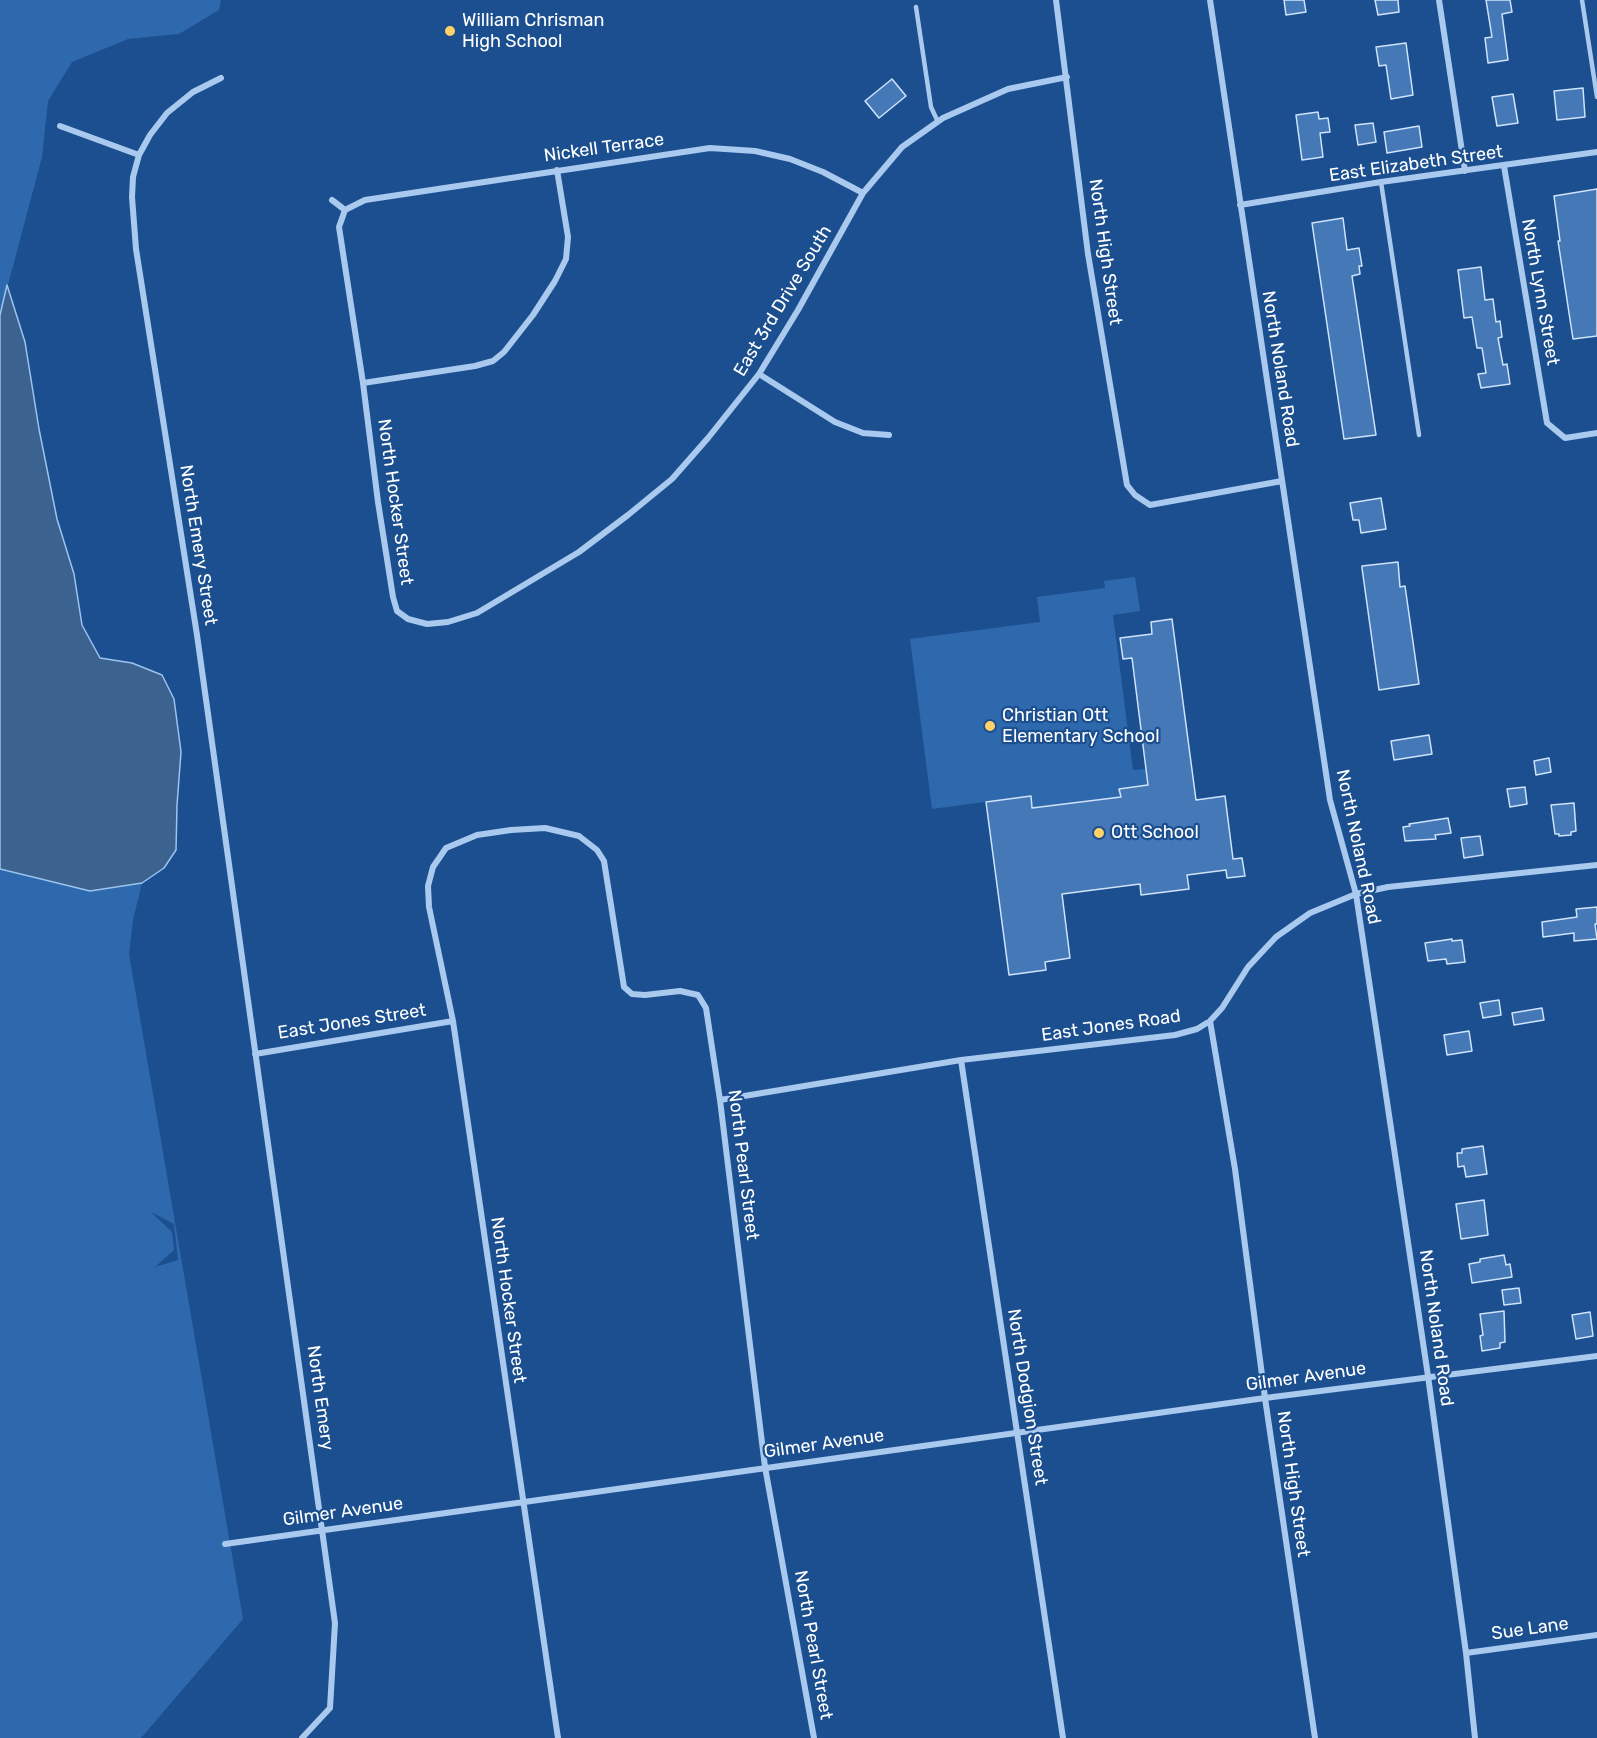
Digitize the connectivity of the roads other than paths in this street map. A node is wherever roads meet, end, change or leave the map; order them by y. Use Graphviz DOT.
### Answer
graph roads {
  1 [pos="1056,0"];
  2 [pos="1210,0"];
  3 [pos="1439,0"];
  4 [pos="1582,0"];
  5 [pos="916,7"];
  6 [pos="1067,77"];
  7 [pos="221,78"];
  8 [pos="1597,97"];
  9 [pos="938,122"];
  10 [pos="60,126"];
  11 [pos="1597,152"];
  12 [pos="139,155"];
  13 [pos="1504,166"];
  14 [pos="557,170"];
  15 [pos="1465,171"];
  16 [pos="1381,182"];
  17 [pos="863,194"];
  18 [pos="332,200"];
  19 [pos="1240,205"];
  20 [pos="345,210"];
  21 [pos="759,374"];
  22 [pos="363,383"];
  23 [pos="1597,434"];
  24 [pos="889,435"];
  25 [pos="1419,435"];
  26 [pos="1282,481"];
  27 [pos="408,619"];
  28 [pos="1597,865"];
  29 [pos="433,867"];
  30 [pos="1356,894"];
  31 [pos="453,1021"];
  32 [pos="1210,1021"];
  33 [pos="255,1054"];
  34 [pos="961,1060"];
  35 [pos="720,1100"];
  36 [pos="1597,1356"];
  37 [pos="1428,1376"];
  38 [pos="1265,1398"];
  39 [pos="1017,1432"];
  40 [pos="765,1467"];
  41 [pos="523,1501"];
  42 [pos="323,1530"];
  43 [pos="225,1544"];
  44 [pos="1597,1635"];
  45 [pos="1466,1653"];
  46 [pos="302,1738"];
  47 [pos="558,1738"];
  48 [pos="814,1738"];
  49 [pos="1063,1738"];
  50 [pos="1315,1738"];
  51 [pos="1475,1738"];
  1 -- 6 [label="street, North High Street"];
  2 -- 19 [label="street, North Noland Road"];
  3 -- 15 [label="street"];
  4 -- 8 [label="lane"];
  5 -- 9 [label="lane"];
  6 -- 9 [label="street, East 3rd Drive South"];
  6 -- 26 [label="street, North High Street"];
  7 -- 12 [label="street, North Emery Street"];
  9 -- 17 [label="street, East 3rd Drive South"];
  10 -- 12 [label="street"];
  11 -- 13 [label="street, East Elizabeth Street"];
  12 -- 33 [label="street, North Emery Street"];
  13 -- 15 [label="street, East Elizabeth Street"];
  13 -- 23 [label="street, North Lynn Street"];
  14 -- 17 [label="street, Nickell Terrace"];
  14 -- 20 [label="street, Nickell Terrace"];
  14 -- 22 [label="street"];
  15 -- 16 [label="street, East Elizabeth Street"];
  16 -- 19 [label="street, East Elizabeth Street"];
  16 -- 25 [label="lane"];
  17 -- 21 [label="street, East 3rd Drive South"];
  18 -- 20 [label="street"];
  19 -- 26 [label="street, North Noland Road"];
  20 -- 22 [label="street, North Hocker Street"];
  21 -- 24 [label="street"];
  21 -- 27 [label="street, East 3rd Drive South"];
  22 -- 27 [label="street, North Hocker Street"];
  26 -- 30 [label="street, North Noland Road"];
  28 -- 30 [label="street, East Jones Road"];
  29 -- 31 [label="street, North Hocker Street"];
  29 -- 35 [label="street, North Pearl Street"];
  30 -- 32 [label="street, East Jones Road"];
  30 -- 37 [label="street, North Noland Road"];
  31 -- 33 [label="street, East Jones Street"];
  31 -- 41 [label="street, North Hocker Street"];
  32 -- 34 [label="street, East Jones Road"];
  32 -- 38 [label="street, North High Street"];
  33 -- 42 [label="street, North Emery"];
  34 -- 35 [label="street, East Jones Road"];
  34 -- 39 [label="street, North Dodgion Street"];
  35 -- 40 [label="street, North Pearl Street"];
  36 -- 37 [label="street, Gilmer Avenue"];
  37 -- 38 [label="street, Gilmer Avenue"];
  37 -- 45 [label="street, North Noland Road"];
  38 -- 39 [label="street, Gilmer Avenue"];
  38 -- 50 [label="street, North High Street"];
  39 -- 40 [label="street, Gilmer Avenue"];
  39 -- 49 [label="street, North Dodgion Street"];
  40 -- 41 [label="street, Gilmer Avenue"];
  40 -- 48 [label="street, North Pearl Street"];
  41 -- 42 [label="street, Gilmer Avenue"];
  41 -- 47 [label="street, North Hocker Street"];
  42 -- 43 [label="street, Gilmer Avenue"];
  42 -- 46 [label="street, North Emery"];
  44 -- 45 [label="street, Sue Lane"];
  45 -- 51 [label="street, North Noland Road"];
}
